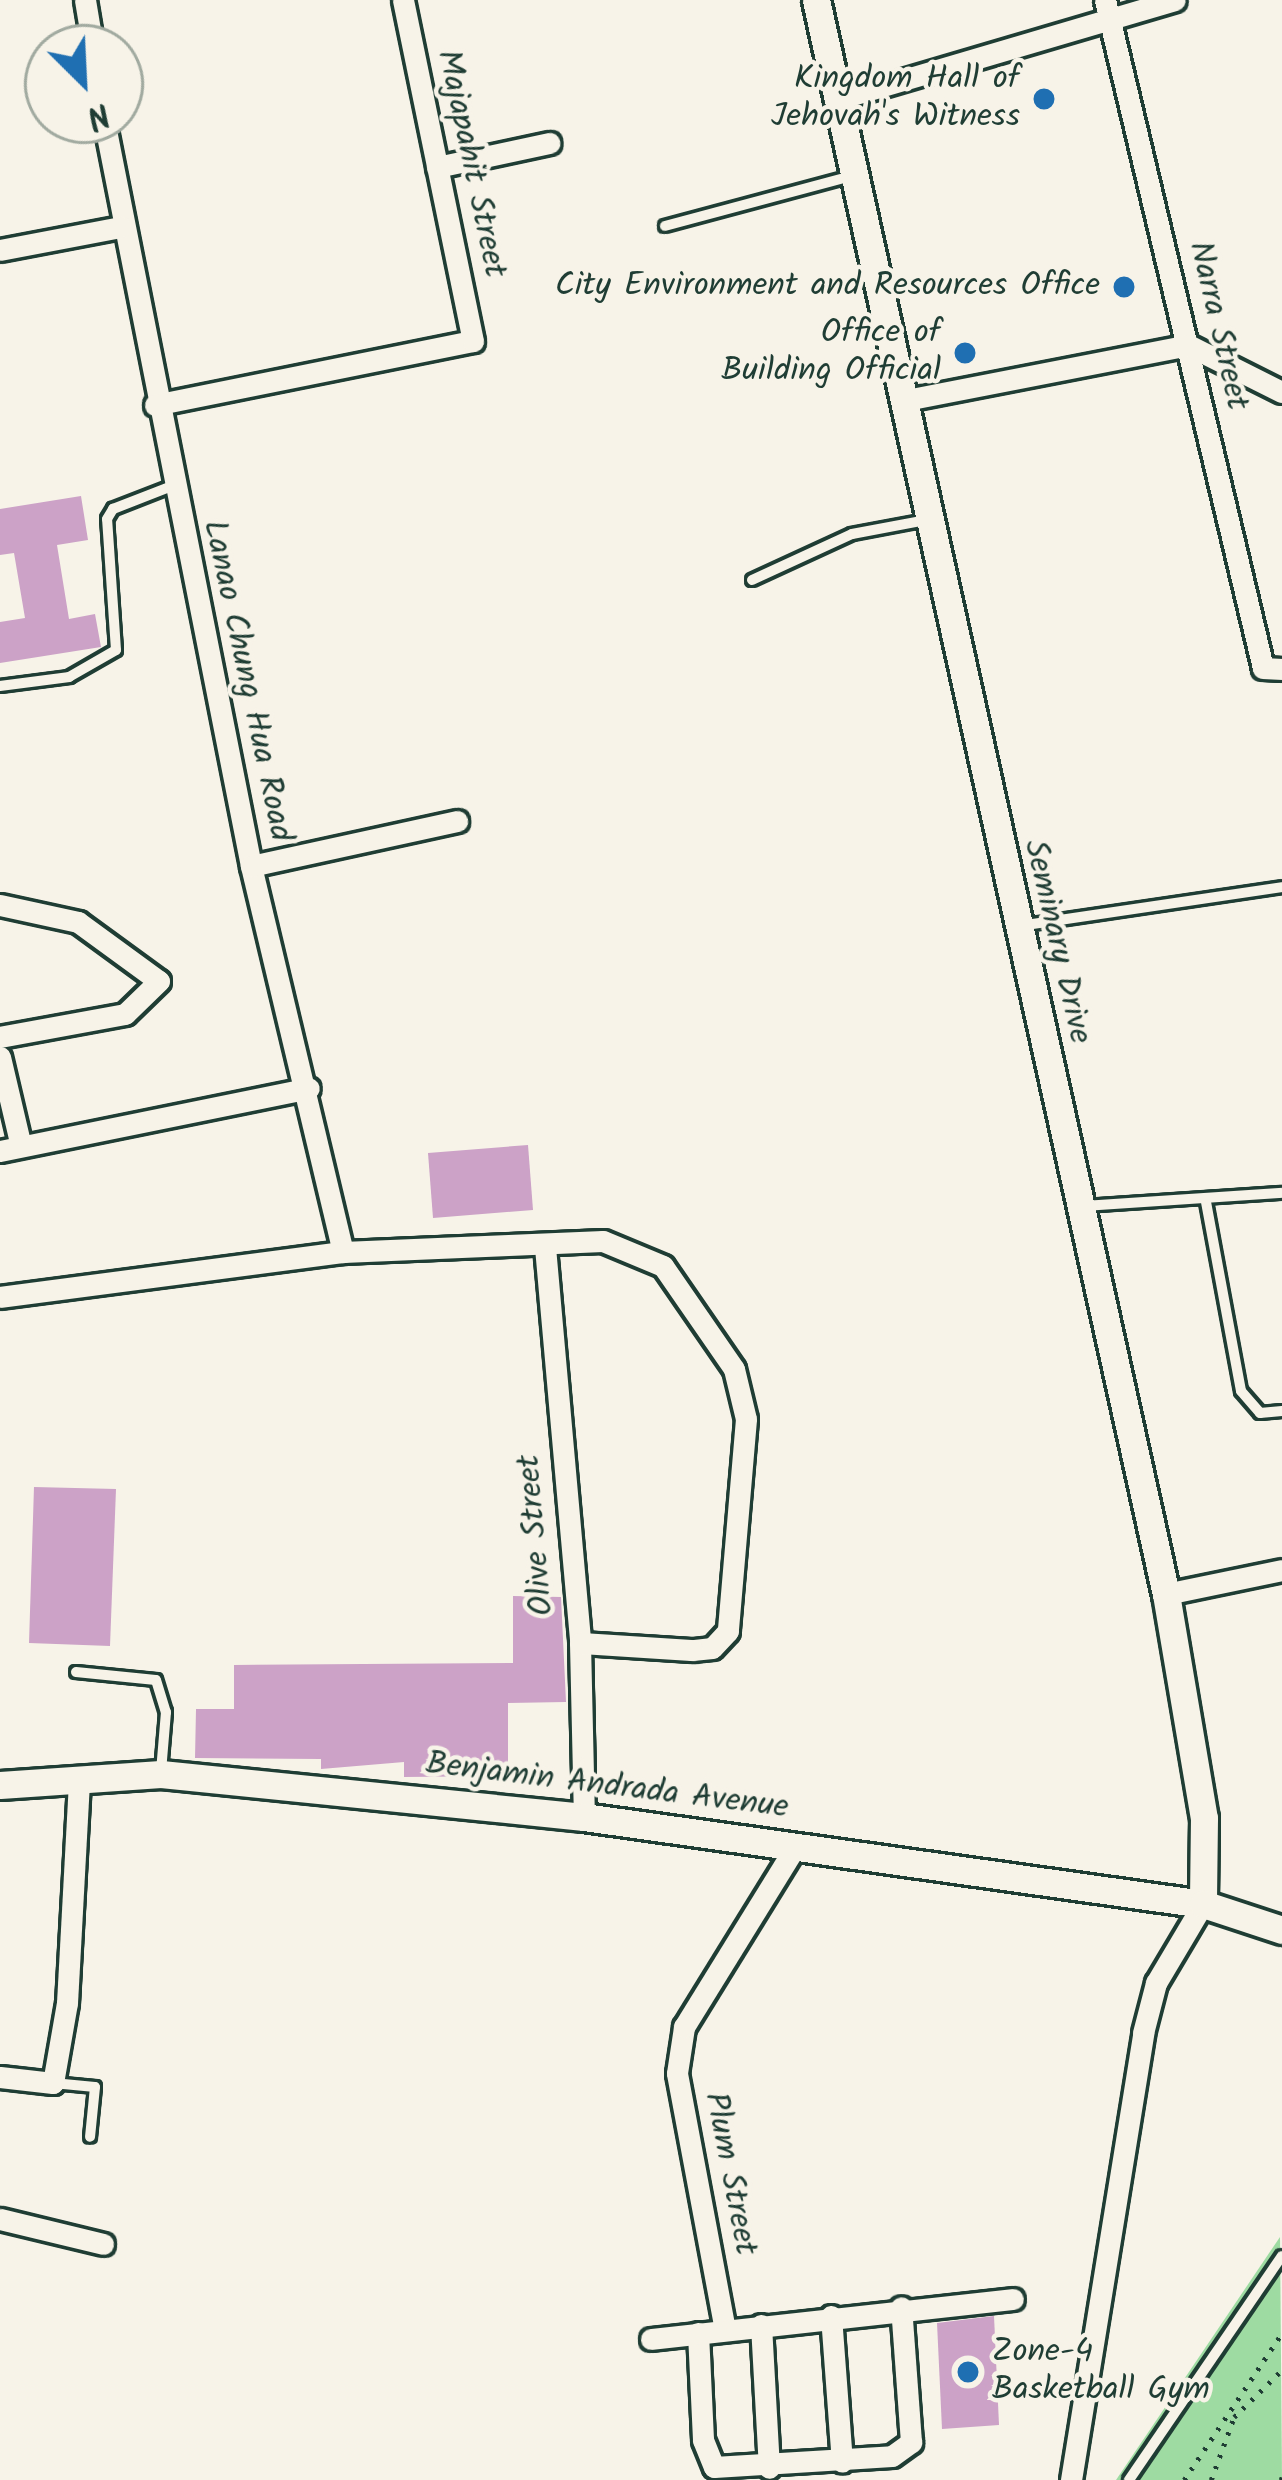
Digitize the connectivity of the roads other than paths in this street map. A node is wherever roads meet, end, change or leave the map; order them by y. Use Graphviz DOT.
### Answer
graph roads {
  1 [pos="403,0"];
  2 [pos="816,0"];
  3 [pos="1175,0"];
  4 [pos="1107,10"];
  5 [pos="835,100"];
  6 [pos="549,143"];
  7 [pos="108,144"];
  8 [pos="437,167"];
  9 [pos="852,176"];
  10 [pos="665,226"];
  11 [pos="121,227"];
  12 [pos="0,250"];
  13 [pos="1188,345"];
  14 [pos="1282,392"];
  15 [pos="901,400"];
  16 [pos="155,405"];
  17 [pos="172,487"];
  18 [pos="926,520"];
  19 [pos="752,580"];
  20 [pos="1272,669"];
  21 [pos="0,686"];
  22 [pos="457,821"];
  23 [pos="251,866"];
  24 [pos="1282,886"];
  25 [pos="0,905"];
  26 [pos="1014,927"];
  27 [pos="0,1036"];
  28 [pos="0,1057"];
  29 [pos="309,1088"];
  30 [pos="10,1146"];
  31 [pos="1282,1193"];
  32 [pos="1206,1202"];
  33 [pos="1081,1206"];
  34 [pos="545,1247"];
  35 [pos="343,1252"];
  36 [pos="0,1297"];
  37 [pos="1282,1411"];
  38 [pos="1282,1570"];
  39 [pos="1166,1594"];
  40 [pos="580,1643"];
  41 [pos="76,1672"];
  42 [pos="161,1774"];
  43 [pos="80,1778"];
  44 [pos="0,1785"];
  45 [pos="584,1817"];
  46 [pos="796,1846"];
  47 [pos="1203,1904"];
  48 [pos="1282,1930"];
  49 [pos="0,2077"];
  50 [pos="53,2083"];
  51 [pos="89,2138"];
  52 [pos="0,2219"];
  53 [pos="103,2244"];
  54 [pos="1282,2256"];
  55 [pos="1013,2299"];
  56 [pos="901,2307"];
  57 [pos="831,2316"];
  58 [pos="761,2325"];
  59 [pos="725,2330"];
  60 [pos="698,2333"];
  61 [pos="651,2339"];
  62 [pos="842,2462"];
  63 [pos="770,2468"];
  64 [pos="1072,2480"];
  65 [pos="1129,2480"];
  1 -- 8 [label="street, Majapahit Street"];
  2 -- 5 [label="street, Seminary Drive"];
  3 -- 4 [label="street"];
  4 -- 5 [label="street"];
  4 -- 13 [label="street, Narra Street"];
  5 -- 9 [label="street, Seminary Drive"];
  6 -- 8 [label="street"];
  7 -- 11 [label="street, Lanao Chung Hua Road"];
  8 -- 16 [label="street, Majapahit Street"];
  9 -- 10 [label="lane"];
  9 -- 15 [label="street, Seminary Drive"];
  11 -- 12 [label="street"];
  11 -- 16 [label="street, Lanao Chung Hua Road"];
  13 -- 14 [label="street"];
  13 -- 15 [label="street"];
  13 -- 20 [label="street, Narra Street"];
  15 -- 18 [label="street, Seminary Drive"];
  16 -- 17 [label="street, Lanao Chung Hua Road"];
  17 -- 21 [label="lane"];
  17 -- 23 [label="street, Lanao Chung Hua Road"];
  18 -- 19 [label="lane"];
  18 -- 26 [label="street, Seminary Drive"];
  22 -- 23 [label="street"];
  23 -- 29 [label="street, Lanao Chung Hua Road"];
  24 -- 26 [label="lane"];
  25 -- 27 [label="street"];
  26 -- 33 [label="street, Seminary Drive"];
  28 -- 30 [label="street"];
  29 -- 30 [label="street"];
  29 -- 35 [label="street, Lanao Chung Hua Road"];
  31 -- 32 [label="lane"];
  32 -- 33 [label="lane"];
  32 -- 37 [label="lane"];
  33 -- 39 [label="street, Seminary Drive"];
  34 -- 35 [label="street"];
  34 -- 40 [label="street, Olive Street"];
  34 -- 40 [label="street"];
  35 -- 36 [label="street"];
  38 -- 39 [label="street"];
  39 -- 47 [label="street, Seminary Drive"];
  40 -- 45 [label="street, Olive Street"];
  41 -- 42 [label="lane"];
  42 -- 43 [label="street, Benjamin Andrada Avenue"];
  42 -- 45 [label="street, Benjamin Andrada Avenue"];
  43 -- 44 [label="street, Benjamin Andrada Avenue"];
  43 -- 50 [label="street"];
  45 -- 46 [label="street, Benjamin Andrada Avenue"];
  46 -- 47 [label="street, Benjamin Andrada Avenue"];
  46 -- 59 [label="street, Plum Street"];
  47 -- 48 [label="street, Benjamin Andrada Avenue"];
  47 -- 64 [label="street"];
  49 -- 50 [label="street"];
  50 -- 51 [label="lane"];
  52 -- 53 [label="street"];
  54 -- 65 [label="lane"];
  55 -- 56 [label="street"];
  56 -- 57 [label="street"];
  56 -- 62 [label="street"];
  57 -- 58 [label="street"];
  57 -- 62 [label="street"];
  58 -- 59 [label="street"];
  58 -- 63 [label="street"];
  59 -- 60 [label="street"];
  60 -- 61 [label="street"];
  60 -- 63 [label="street"];
  62 -- 63 [label="street"];
}
